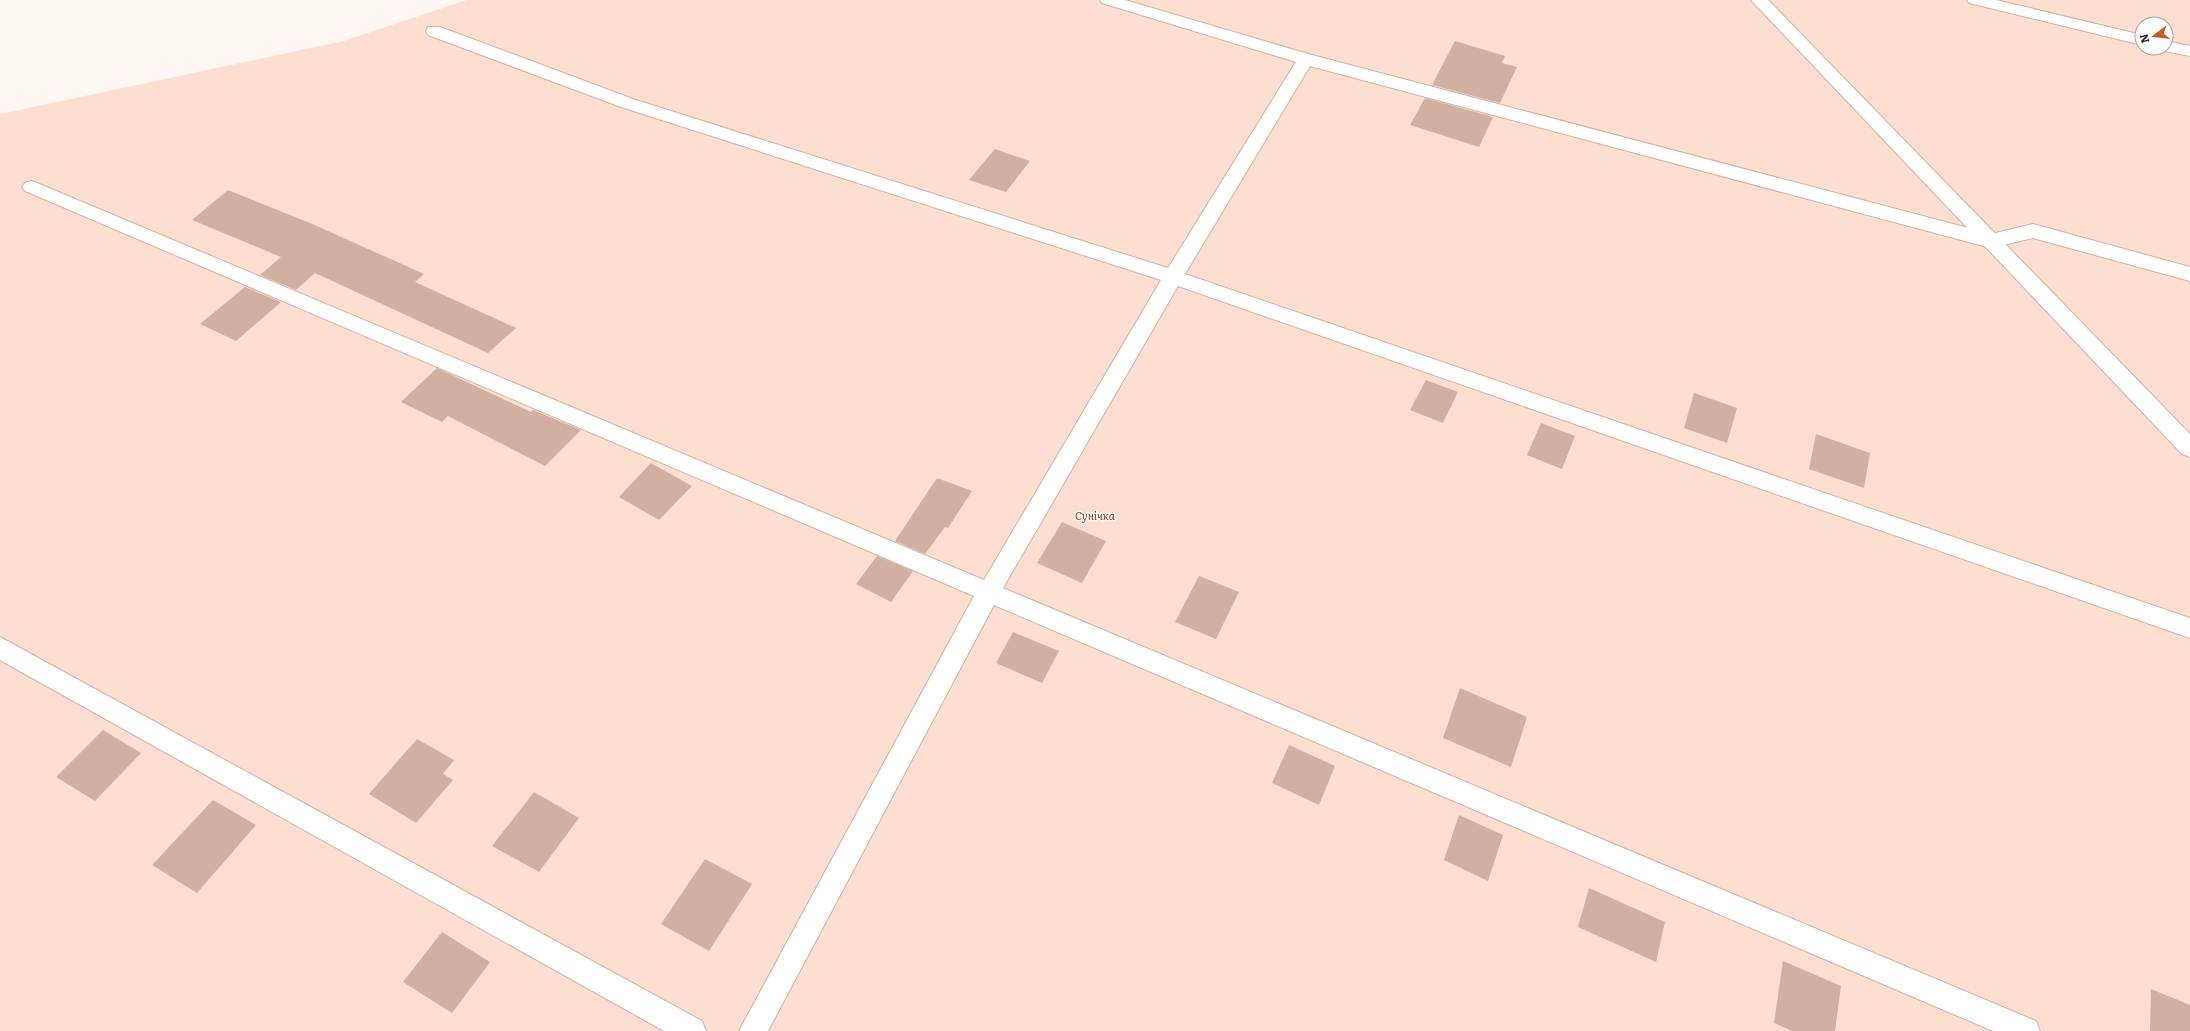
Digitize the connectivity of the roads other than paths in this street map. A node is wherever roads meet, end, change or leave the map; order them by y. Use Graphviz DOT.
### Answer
graph roads {
  1 [pos="1108,0"];
  2 [pos="1760,0"];
  3 [pos="1975,0"];
  4 [pos="434,31"];
  5 [pos="2134,38"];
  6 [pos="2174,48"];
  7 [pos="2190,51"];
  8 [pos="1306,60"];
  9 [pos="31,187"];
  10 [pos="1991,241"];
  11 [pos="2190,274"];
  12 [pos="1172,277"];
  13 [pos="2190,448"];
  14 [pos="989,591"];
  15 [pos="2190,628"];
  16 [pos="0,648"];
  17 [pos="692,1031"];
  18 [pos="753,1031"];
  19 [pos="2026,1031"];
  1 -- 8 [label="street"];
  2 -- 10 [label="street"];
  3 -- 5 [label="street"];
  4 -- 12 [label="street"];
  6 -- 7 [label="street"];
  8 -- 10 [label="street"];
  8 -- 12 [label="street"];
  9 -- 14 [label="street"];
  10 -- 11 [label="street"];
  10 -- 13 [label="street"];
  12 -- 14 [label="street"];
  12 -- 15 [label="street"];
  14 -- 18 [label="street"];
  14 -- 19 [label="street"];
  16 -- 17 [label="street"];
}
